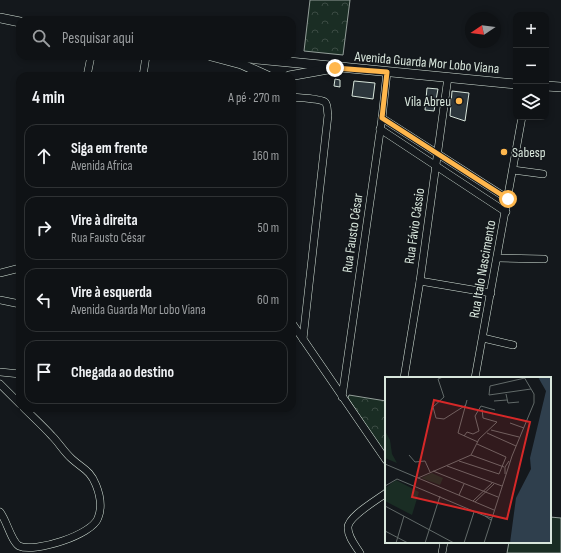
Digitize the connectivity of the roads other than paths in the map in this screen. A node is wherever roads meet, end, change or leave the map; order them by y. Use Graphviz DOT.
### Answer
graph roads {
  1 [pos="0,18"];
  2 [pos="16,21"];
  3 [pos="90,60"];
  4 [pos="145,60"];
  5 [pos="226,60"];
  6 [pos="264,60"];
  7 [pos="273,61"];
  8 [pos="283,61"];
  9 [pos="335,68"];
  10 [pos="88,72"];
  11 [pos="144,72"];
  12 [pos="260,72"];
  13 [pos="270,72"];
  14 [pos="285,72"];
  15 [pos="387,72"];
  16 [pos="296,75"];
  17 [pos="448,77"];
  18 [pos="513,84"];
  19 [pos="549,86"];
  20 [pos="561,87"];
  21 [pos="296,97"];
  22 [pos="382,118"];
  23 [pos="521,120"];
  24 [pos="380,129"];
  25 [pos="437,154"];
  26 [pos="436,165"];
  27 [pos="513,170"];
  28 [pos="543,174"];
  29 [pos="508,199"];
  30 [pos="506,212"];
  31 [pos="497,258"];
  32 [pos="544,259"];
  33 [pos="16,269"];
  34 [pos="0,273"];
  35 [pos="420,281"];
  36 [pos="491,293"];
  37 [pos="0,300"];
  38 [pos="16,303"];
  39 [pos="296,328"];
  40 [pos="303,338"];
  41 [pos="483,338"];
  42 [pos="513,345"];
  43 [pos="0,372"];
  44 [pos="16,374"];
  45 [pos="404,377"];
  46 [pos="475,377"];
  47 [pos="0,384"];
  48 [pos="342,397"];
  49 [pos="16,400"];
  50 [pos="28,412"];
  51 [pos="385,459"];
  52 [pos="385,494"];
  53 [pos="0,512"];
  54 [pos="444,543"];
  55 [pos="360,553"];
  56 [pos="442,553"];
  1 -- 2 [label="main road"];
  3 -- 10 [label="street"];
  4 -- 11 [label="street"];
  5 -- 12 [label="main road"];
  6 -- 7 [label="main road, Avenida Guarda Mor Lobo Viana"];
  7 -- 8 [label="main road, Avenida Guarda Mor Lobo Viana"];
  7 -- 13 [label="main road"];
  8 -- 9 [label="main road, Avenida Guarda Mor Lobo Viana"];
  8 -- 14 [label="main road"];
  9 -- 15 [label="main road, Avenida Guarda Mor Lobo Viana"];
  9 -- 16 [label="main road, Avenida Guarda Mor Lobo Viana"];
  15 -- 17 [label="main road, Avenida Guarda Mor Lobo Viana"];
  15 -- 22 [label="street, Rua Fausto César"];
  17 -- 18 [label="main road, Avenida Guarda Mor Lobo Viana"];
  17 -- 25 [label="street, Rua Fávio Cássio"];
  19 -- 20 [label="main road"];
  21 -- 40 [label="street"];
  22 -- 24 [label="street, Rua Fausto César"];
  22 -- 25 [label="street"];
  23 -- 27 [label="street, Rua Italo Nascimento"];
  24 -- 26 [label="street"];
  24 -- 48 [label="street, Rua Fausto César"];
  25 -- 26 [label="street, Rua Fávio Cássio"];
  25 -- 29 [label="street"];
  26 -- 30 [label="street"];
  26 -- 35 [label="street, Rua Fávio Cássio"];
  27 -- 28 [label="street"];
  27 -- 29 [label="street, Rua Italo Nascimento"];
  29 -- 30 [label="street, Rua Italo Nascimento"];
  30 -- 31 [label="street, Rua Italo Nascimento"];
  31 -- 32 [label="street"];
  31 -- 36 [label="street, Rua Italo Nascimento"];
  33 -- 34 [label="street"];
  35 -- 36 [label="street"];
  35 -- 45 [label="street, Rua Fávio Cássio"];
  36 -- 41 [label="street, Rua Italo Nascimento"];
  37 -- 38 [label="street"];
  39 -- 40 [label="street"];
  40 -- 48 [label="street"];
  41 -- 42 [label="street"];
  41 -- 46 [label="street, Rua Italo Nascimento"];
  43 -- 44 [label="street"];
  47 -- 49 [label="street"];
  48 -- 51 [label="street"];
  50 -- 53 [label="street"];
  52 -- 55 [label="street"];
  54 -- 56 [label="street"];
}
